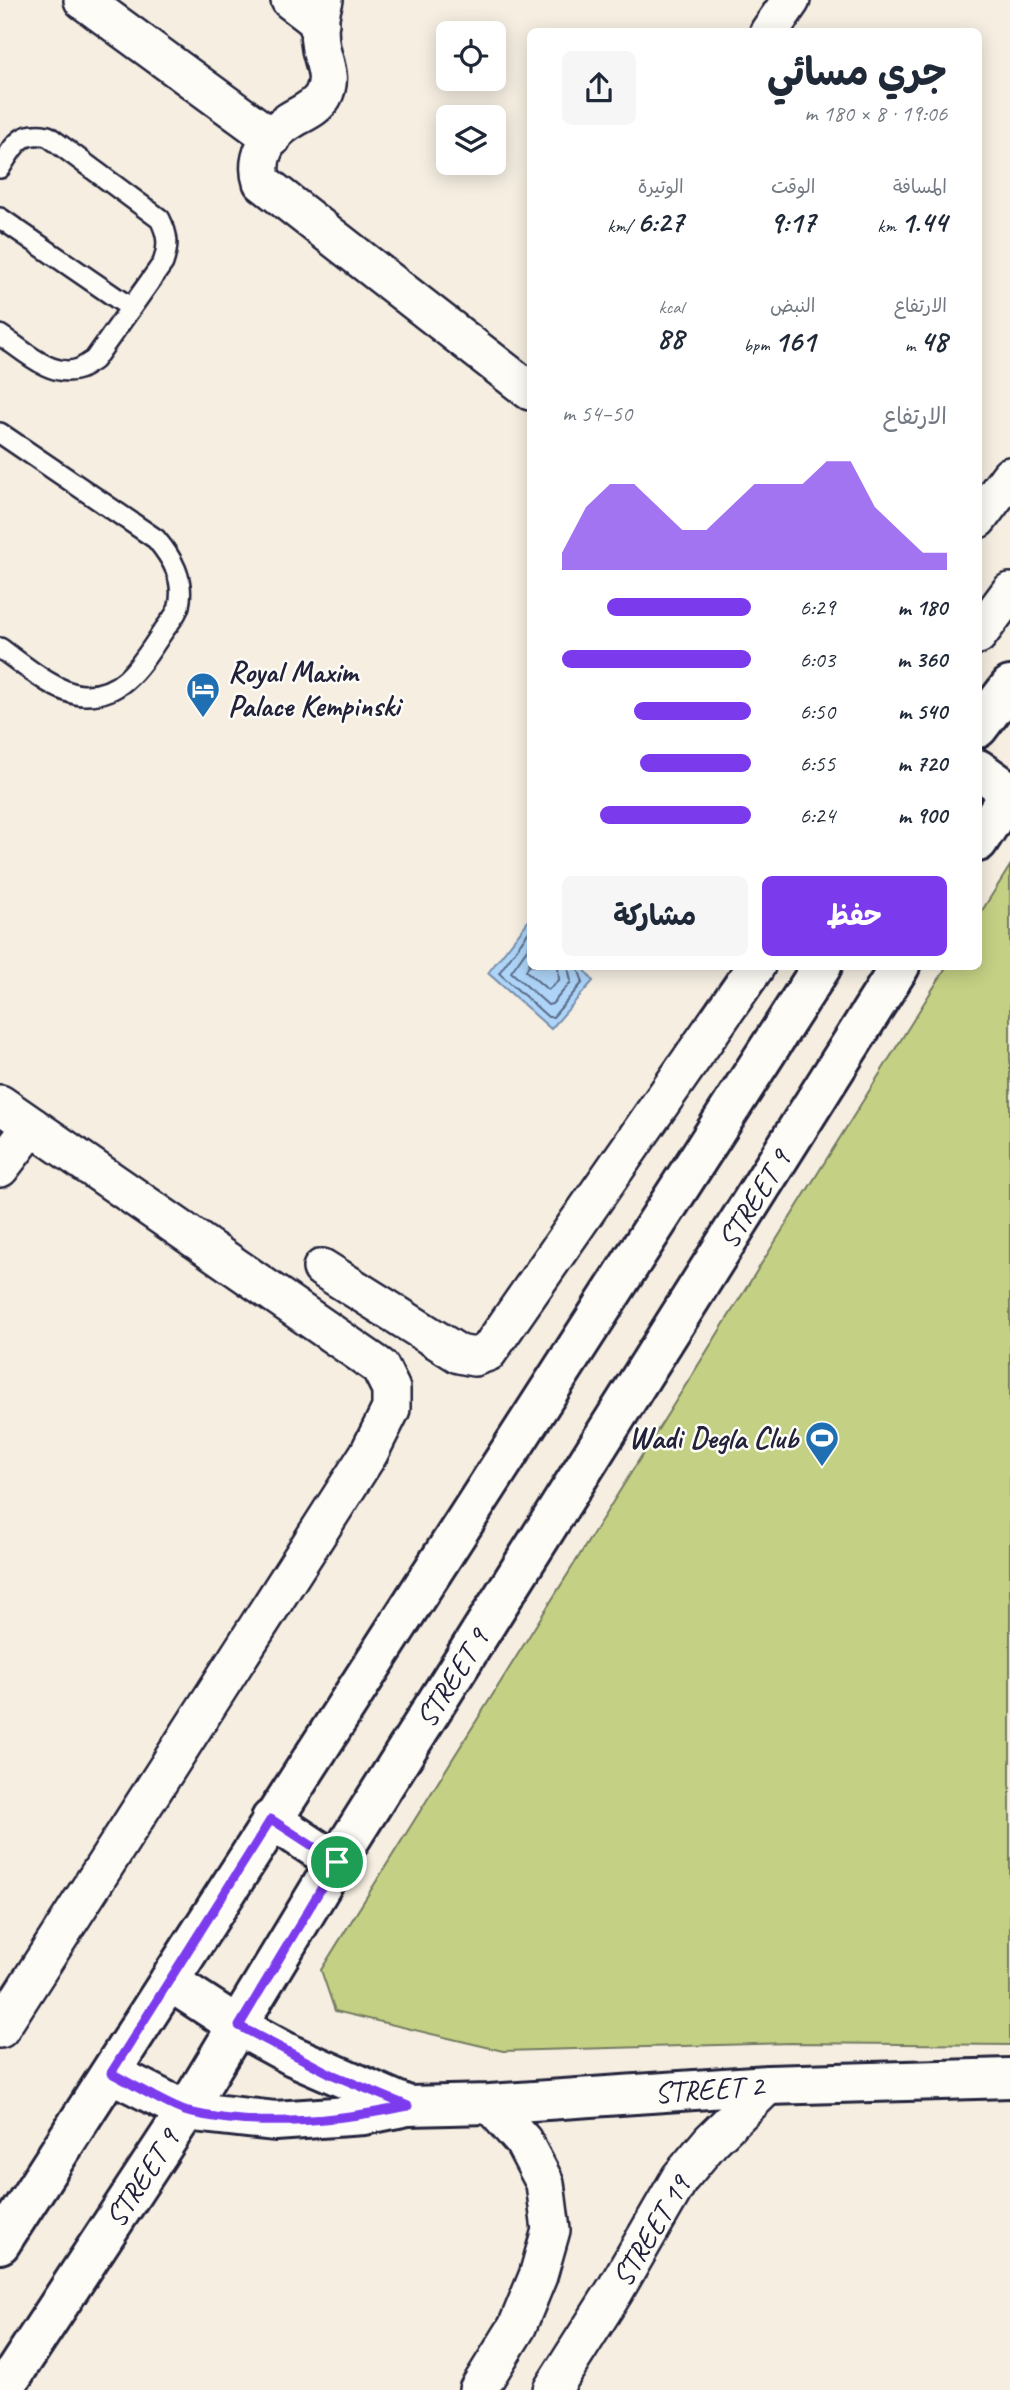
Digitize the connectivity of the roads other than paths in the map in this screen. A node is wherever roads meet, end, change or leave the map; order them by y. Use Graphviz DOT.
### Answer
graph roads {
  1 [pos="83,0"];
  2 [pos="290,0"];
  3 [pos="791,0"];
  4 [pos="322,11"];
  5 [pos="772,28"];
  6 [pos="272,138"];
  7 [pos="0,168"];
  8 [pos="0,219"];
  9 [pos="131,308"];
  10 [pos="0,334"];
  11 [pos="526,380"];
  12 [pos="0,433"];
  13 [pos="1010,476"];
  14 [pos="982,514"];
  15 [pos="1010,592"];
  16 [pos="982,630"];
  17 [pos="0,648"];
  18 [pos="1010,686"];
  19 [pos="982,723"];
  20 [pos="982,772"];
  21 [pos="1010,792"];
  22 [pos="982,836"];
  23 [pos="753,970"];
  24 [pos="819,970"];
  25 [pos="897,970"];
  26 [pos="0,1104"];
  27 [pos="32,1126"];
  28 [pos="0,1168"];
  29 [pos="323,1268"];
  30 [pos="271,1819"];
  31 [pos="337,1862"];
  32 [pos="169,1981"];
  33 [pos="239,2026"];
  34 [pos="0,2029"];
  35 [pos="111,2073"];
  36 [pos="1010,2078"];
  37 [pos="768,2085"];
  38 [pos="490,2105"];
  39 [pos="408,2106"];
  40 [pos="186,2111"];
  41 [pos="0,2244"];
  42 [pos="3,2390"];
  43 [pos="478,2390"];
  44 [pos="552,2390"];
  1 -- 6 [label="street"];
  2 -- 4 [label="street"];
  3 -- 5 [label="street"];
  4 -- 6 [label="street"];
  6 -- 11 [label="street"];
  7 -- 9 [label="lane"];
  8 -- 9 [label="lane"];
  9 -- 10 [label="lane"];
  12 -- 17 [label="lane"];
  13 -- 14 [label="street"];
  15 -- 16 [label="street"];
  18 -- 19 [label="street"];
  20 -- 21 [label="street"];
  21 -- 22 [label="street"];
  23 -- 29 [label="street"];
  24 -- 30 [label="street"];
  25 -- 31 [label="street, STREET 9"];
  26 -- 27 [label="street"];
  27 -- 28 [label="street"];
  27 -- 34 [label="street"];
  30 -- 31 [label="street"];
  30 -- 32 [label="street"];
  31 -- 33 [label="street, STREET 9"];
  32 -- 33 [label="street, STREET 2"];
  32 -- 35 [label="street"];
  33 -- 39 [label="street, STREET 2"];
  33 -- 40 [label="street, STREET 9"];
  35 -- 40 [label="street, STREET 2"];
  35 -- 41 [label="street"];
  36 -- 37 [label="street, STREET 2"];
  37 -- 38 [label="street, STREET 2"];
  37 -- 44 [label="street, STREET 19"];
  38 -- 39 [label="street, STREET 2"];
  38 -- 43 [label="street"];
  39 -- 40 [label="street, STREET 2"];
  40 -- 42 [label="street, STREET 9"];
}
